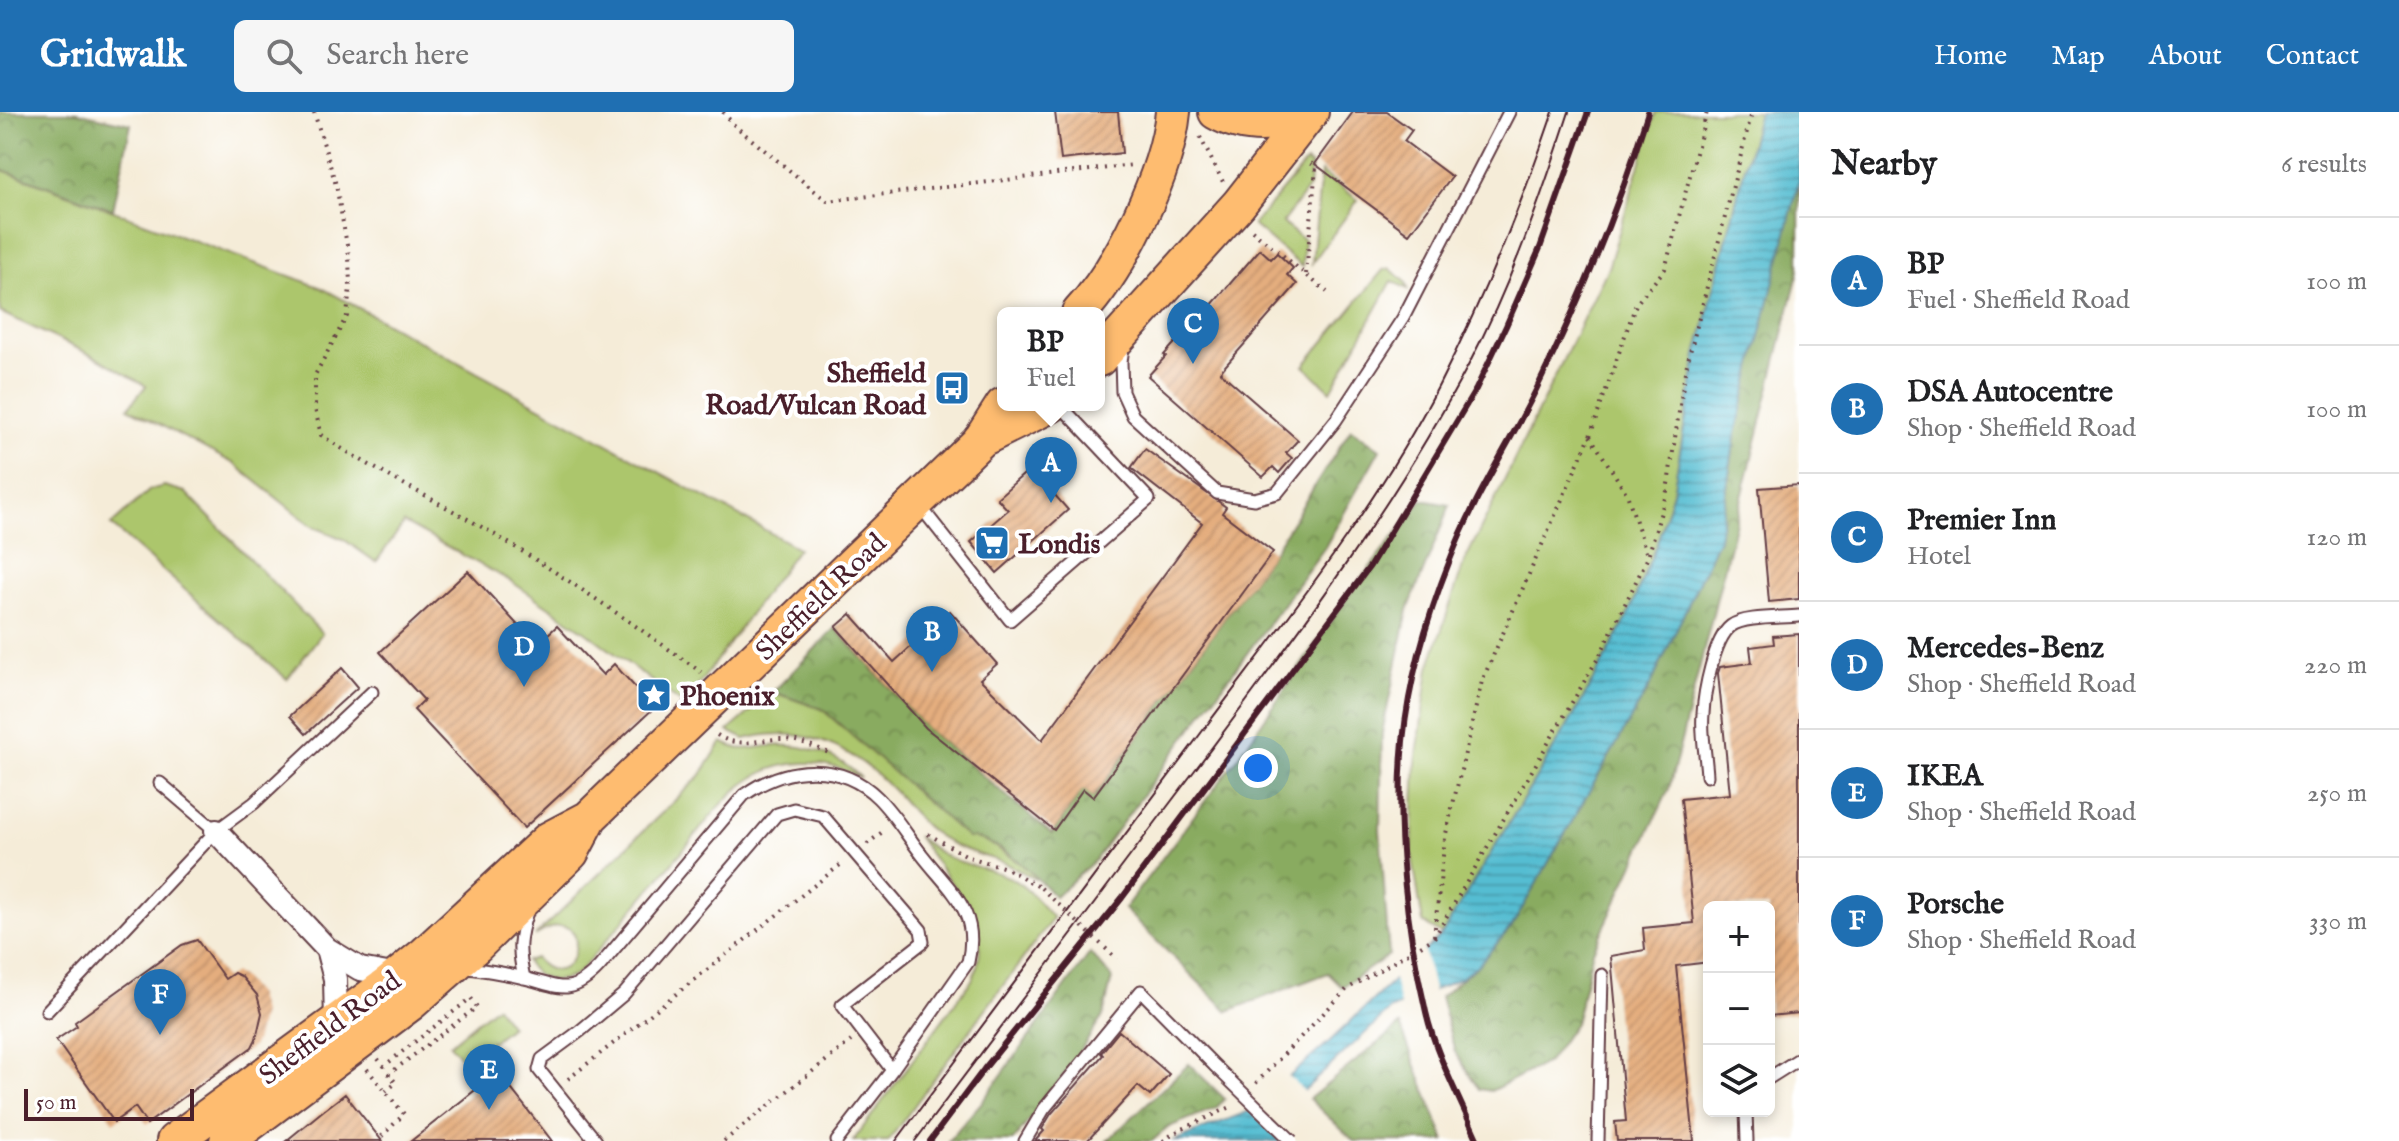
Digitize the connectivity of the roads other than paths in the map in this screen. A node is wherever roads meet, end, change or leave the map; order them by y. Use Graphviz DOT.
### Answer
graph roads {
  1 [pos="1310,112"];
  2 [pos="1509,112"];
  3 [pos="1195,117"];
  4 [pos="1083,307"];
  5 [pos="1126,331"];
  6 [pos="1105,353"];
  7 [pos="999,411"];
  8 [pos="1039,411"];
  9 [pos="1066,411"];
  10 [pos="980,441"];
  11 [pos="917,502"];
  12 [pos="1799,616"];
  13 [pos="372,692"];
  14 [pos="1707,776"];
  15 [pos="160,783"];
  16 [pos="589,818"];
  17 [pos="216,831"];
  18 [pos="534,890"];
  19 [pos="327,949"];
  20 [pos="449,968"];
  21 [pos="1602,975"];
  22 [pos="398,976"];
  23 [pos="524,978"];
  24 [pos="47,1011"];
  25 [pos="336,1023"];
  26 [pos="1799,1059"];
  27 [pos="892,1070"];
  28 [pos="1775,1074"];
  29 [pos="1746,1117"];
  30 [pos="174,1141"];
  31 [pos="227,1141"];
  32 [pos="596,1141"];
  33 [pos="837,1141"];
  34 [pos="1025,1141"];
  35 [pos="1292,1141"];
  36 [pos="1598,1141"];
  37 [pos="1747,1141"];
  1 -- 3 [label="main road"];
  1 -- 5 [label="main road"];
  2 -- 5 [label="lane"];
  3 -- 4 [label="main road"];
  5 -- 6 [label="main road"];
  7 -- 10 [label="main road"];
  8 -- 10 [label="main road"];
  9 -- 11 [label="lane"];
  10 -- 11 [label="main road, Sheffield Road"];
  11 -- 16 [label="main road, Sheffield Road"];
  12 -- 14 [label="lane"];
  13 -- 17 [label="lane"];
  15 -- 17 [label="lane"];
  16 -- 18 [label="main road, Sheffield Road"];
  16 -- 22 [label="main road, Sheffield Road"];
  17 -- 19 [label="street"];
  17 -- 24 [label="lane"];
  18 -- 20 [label="main road, Sheffield Road"];
  18 -- 23 [label="lane"];
  19 -- 22 [label="street"];
  19 -- 25 [label="street"];
  20 -- 23 [label="lane"];
  20 -- 31 [label="main road, Sheffield Road"];
  21 -- 36 [label="lane"];
  22 -- 25 [label="main road, Sheffield Road"];
  23 -- 27 [label="lane"];
  25 -- 30 [label="main road, Sheffield Road"];
  26 -- 28 [label="lane"];
  27 -- 32 [label="lane"];
  27 -- 33 [label="lane"];
  29 -- 37 [label="lane"];
  34 -- 35 [label="lane, bridge"];
}
